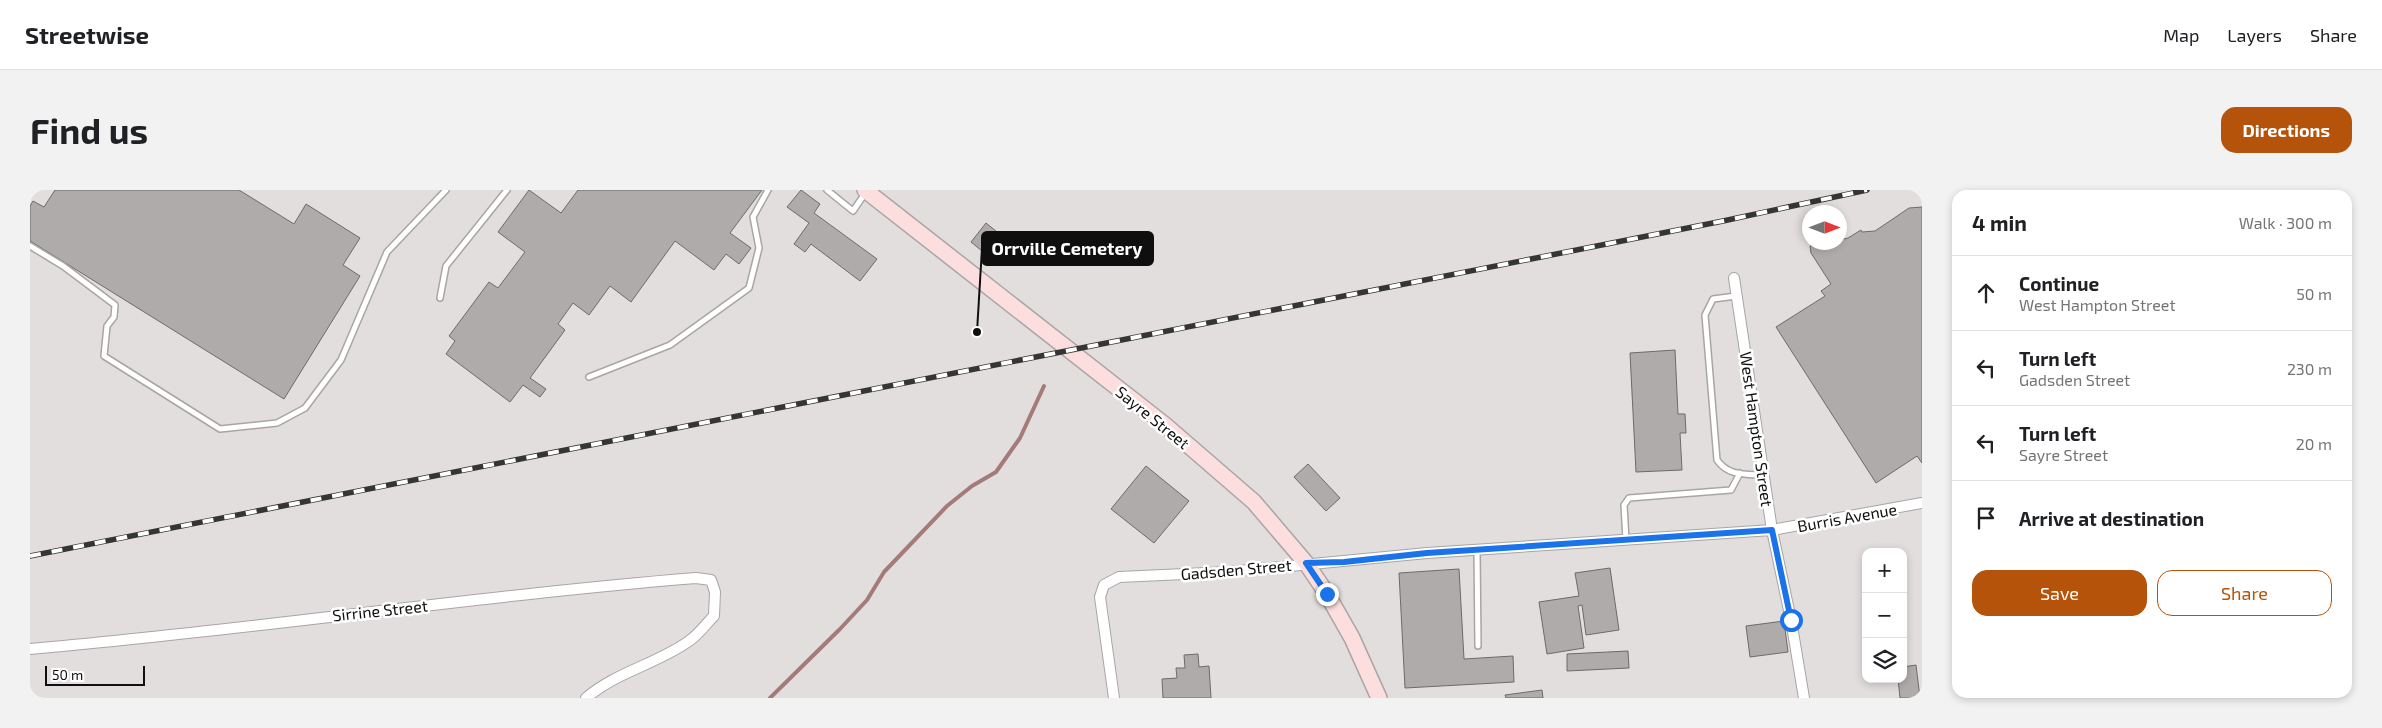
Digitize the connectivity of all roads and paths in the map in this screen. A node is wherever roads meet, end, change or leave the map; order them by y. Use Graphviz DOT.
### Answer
graph roads {
  1 [pos="446,190"];
  2 [pos="507,190"];
  3 [pos="768,190"];
  4 [pos="826,190"];
  5 [pos="866,191"];
  6 [pos="30,246"];
  7 [pos="1734,278"];
  8 [pos="1737,296"];
  9 [pos="440,298"];
  10 [pos="589,377"];
  11 [pos="1740,473"];
  12 [pos="1764,475"];
  13 [pos="1922,503"];
  14 [pos="1772,530"];
  15 [pos="1626,540"];
  16 [pos="1477,550"];
  17 [pos="1306,563"];
  18 [pos="1478,646"];
  19 [pos="30,649"];
  20 [pos="586,698"];
  21 [pos="1114,698"];
  22 [pos="1379,698"];
  23 [pos="1804,698"];
  1 -- 6 [label="lane"];
  2 -- 9 [label="lane"];
  3 -- 10 [label="lane"];
  4 -- 5 [label="lane"];
  5 -- 17 [label="main road, Sayre Street"];
  7 -- 8 [label="street, West Hampton Street"];
  8 -- 11 [label="lane"];
  8 -- 12 [label="street, West Hampton Street"];
  11 -- 12 [label="lane"];
  11 -- 15 [label="lane"];
  12 -- 14 [label="street, West Hampton Street"];
  13 -- 14 [label="street, Burris Avenue"];
  14 -- 15 [label="street, Gadsden Street"];
  14 -- 23 [label="street, West Hampton Street"];
  15 -- 16 [label="street, Gadsden Street"];
  16 -- 17 [label="street, Gadsden Street"];
  16 -- 18 [label="lane"];
  17 -- 21 [label="street, Gadsden Street"];
  17 -- 22 [label="main road, Sayre Street"];
  19 -- 20 [label="street, Sirrine Street"];
}
